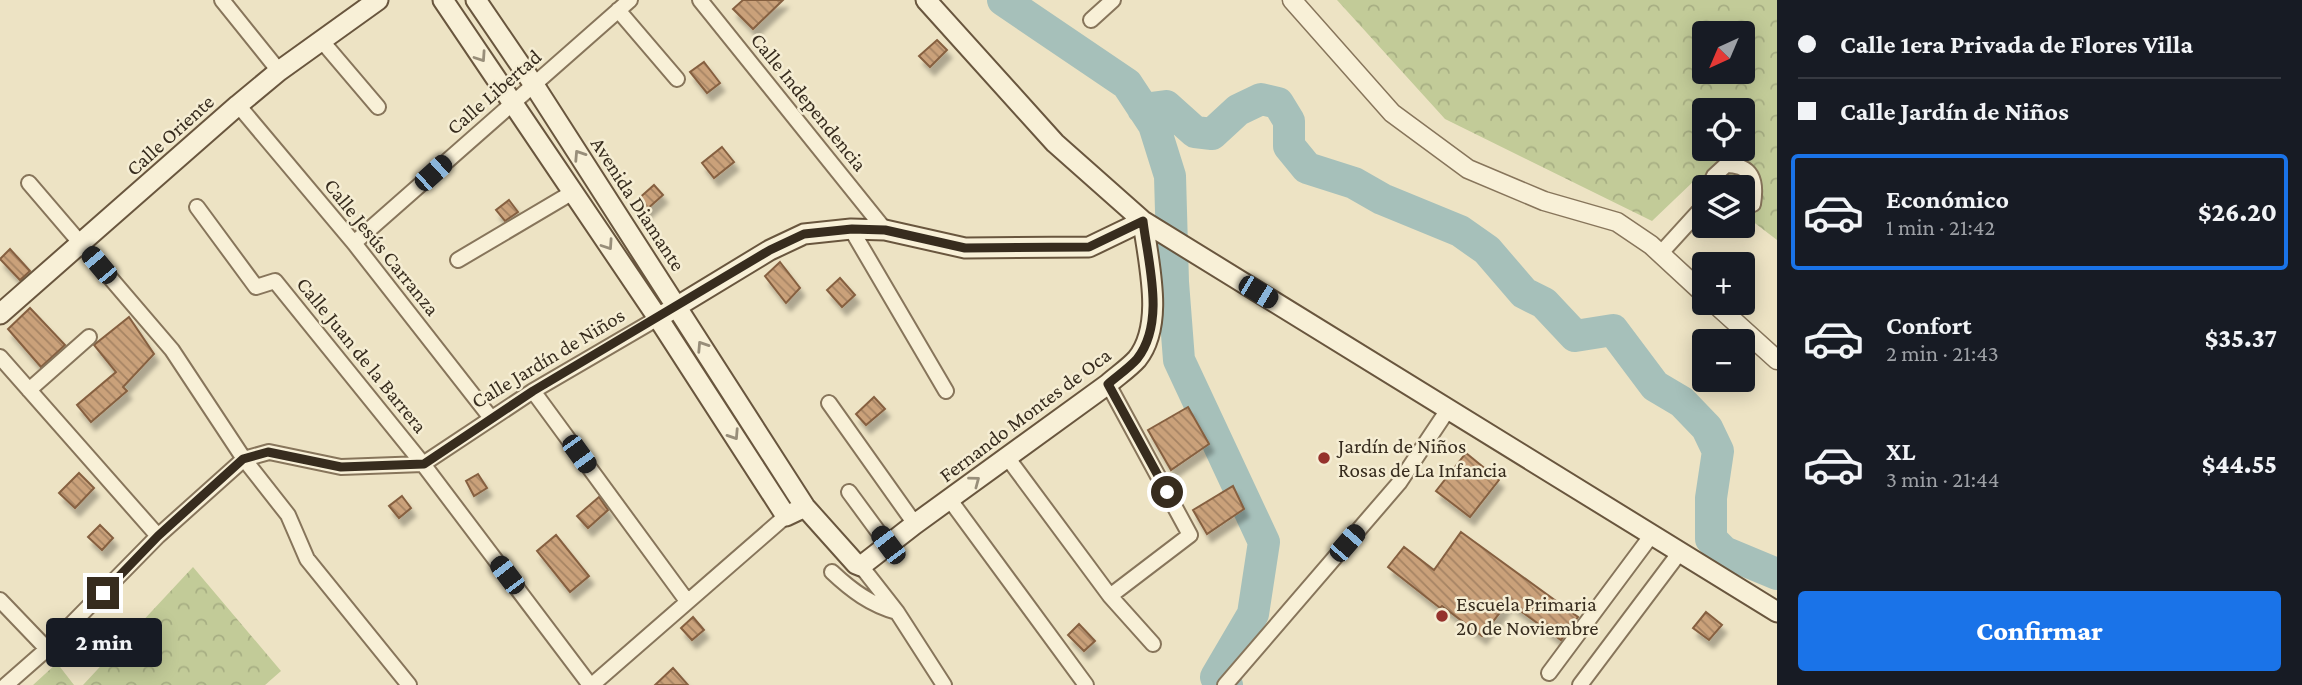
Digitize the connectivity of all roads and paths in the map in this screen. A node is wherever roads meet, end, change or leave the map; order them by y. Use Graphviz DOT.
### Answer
graph roads {
  1 [pos="222,0"];
  2 [pos="378,0"];
  3 [pos="443,0"];
  4 [pos="476,0"];
  5 [pos="630,0"];
  6 [pos="700,0"];
  7 [pos="926,0"];
  8 [pos="1113,0"];
  9 [pos="1292,0"];
  10 [pos="618,10"];
  11 [pos="1091,20"];
  12 [pos="321,40"];
  13 [pos="279,71"];
  14 [pos="677,79"];
  15 [pos="534,85"];
  16 [pos="512,103"];
  17 [pos="238,105"];
  18 [pos="378,107"];
  19 [pos="1715,175"];
  20 [pos="1751,175"];
  21 [pos="29,183"];
  22 [pos="573,192"];
  23 [pos="197,206"];
  24 [pos="1692,220"];
  25 [pos="1143,221"];
  26 [pos="852,229"];
  27 [pos="885,230"];
  28 [pos="354,243"];
  29 [pos="81,244"];
  30 [pos="1660,254"];
  31 [pos="458,260"];
  32 [pos="1692,283"];
  33 [pos="676,306"];
  34 [pos="0,314"];
  35 [pos="1727,315"];
  36 [pos="657,318"];
  37 [pos="89,337"];
  38 [pos="0,357"];
  39 [pos="1777,360"];
  40 [pos="1108,384"];
  41 [pos="29,390"];
  42 [pos="533,391"];
  43 [pos="946,391"];
  44 [pos="829,403"];
  45 [pos="1449,408"];
  46 [pos="491,418"];
  47 [pos="1007,457"];
  48 [pos="243,459"];
  49 [pos="424,464"];
  50 [pos="849,492"];
  51 [pos="950,500"];
  52 [pos="805,507"];
  53 [pos="786,516"];
  54 [pos="915,524"];
  55 [pos="158,536"];
  56 [pos="1651,536"];
  57 [pos="888,545"];
  58 [pos="1680,552"];
  59 [pos="861,566"];
  60 [pos="832,572"];
  61 [pos="1110,596"];
  62 [pos="0,600"];
  63 [pos="687,601"];
  64 [pos="897,612"];
  65 [pos="1776,621"];
  66 [pos="1153,644"];
  67 [pos="47,649"];
  68 [pos="1549,673"];
  69 [pos="6,685"];
  70 [pos="409,685"];
  71 [pos="591,685"];
  72 [pos="944,685"];
  73 [pos="1086,685"];
  74 [pos="1225,685"];
  75 [pos="1580,685"];
  1 -- 13 [label="street"];
  2 -- 12 [label="main road, Calle Oriente"];
  3 -- 16 [label="main road, one-way"];
  4 -- 15 [label="main road, Avenida Diamante"];
  5 -- 10 [label="street, Calle Libertad"];
  6 -- 27 [label="street, Calle Independencia"];
  7 -- 25 [label="main road"];
  8 -- 11 [label="street"];
  9 -- 30 [label="street"];
  10 -- 14 [label="street"];
  10 -- 15 [label="street, Calle Libertad"];
  12 -- 13 [label="main road, Calle Oriente"];
  12 -- 18 [label="street"];
  13 -- 17 [label="main road, Calle Oriente"];
  15 -- 16 [label="street, Calle Libertad"];
  33 -- 15 [label="main road, Avenida Diamante, one-way"];
  16 -- 22 [label="main road"];
  16 -- 28 [label="street, Calle Libertad"];
  17 -- 28 [label="street, Calle Jesús Carranza"];
  17 -- 29 [label="main road, Calle Oriente"];
  19 -- 20 [label="street"];
  21 -- 29 [label="street"];
  22 -- 31 [label="street"];
  22 -- 36 [label="main road, one-way"];
  23 -- 49 [label="street, Calle Juan de la Barrera"];
  24 -- 30 [label="street"];
  25 -- 27 [label="main road, Calle Jardín de Niños"];
  25 -- 40 [label="main road, Fernando Montes de Oca"];
  25 -- 45 [label="main road"];
  26 -- 27 [label="main road, Calle Jardín de Niños"];
  26 -- 33 [label="main road, Calle Jardín de Niños"];
  26 -- 43 [label="street"];
  28 -- 46 [label="street, Calle Jesús Carranza"];
  29 -- 34 [label="main road, Calle Oriente"];
  29 -- 48 [label="street"];
  30 -- 32 [label="street"];
  33 -- 36 [label="main road, Calle Jardín de Niños"];
  52 -- 33 [label="main road, Avenida Diamante, one-way"];
  35 -- 39 [label="street"];
  36 -- 42 [label="street, Calle Jardín de Niños"];
  36 -- 53 [label="main road, one-way"];
  37 -- 41 [label="street"];
  38 -- 41 [label="street"];
  40 -- 47 [label="main road, Fernando Montes de Oca"];
  40 -- 61 [label="street"];
  41 -- 55 [label="street"];
  42 -- 46 [label="street, Calle Jardín de Niños"];
  42 -- 63 [label="street"];
  44 -- 54 [label="street"];
  45 -- 56 [label="main road"];
  45 -- 74 [label="street"];
  46 -- 49 [label="street, Calle Jardín de Niños"];
  51 -- 47 [label="main road, Fernando Montes de Oca, one-way"];
  47 -- 61 [label="street"];
  48 -- 49 [label="street"];
  48 -- 55 [label="street"];
  48 -- 70 [label="street"];
  49 -- 71 [label="street, Calle Juan de la Barrera"];
  50 -- 57 [label="street"];
  51 -- 54 [label="main road, Fernando Montes de Oca"];
  51 -- 73 [label="street"];
  52 -- 53 [label="main road"];
  52 -- 59 [label="main road, Avenida Diamante"];
  53 -- 63 [label="street"];
  54 -- 57 [label="main road, Fernando Montes de Oca"];
  55 -- 67 [label="street"];
  56 -- 58 [label="main road"];
  56 -- 68 [label="street"];
  57 -- 59 [label="main road, Fernando Montes de Oca"];
  58 -- 65 [label="main road"];
  58 -- 75 [label="street"];
  59 -- 64 [label="street"];
  60 -- 64 [label="street"];
  61 -- 66 [label="street"];
  62 -- 67 [label="street"];
  63 -- 71 [label="street"];
  64 -- 72 [label="street"];
  67 -- 69 [label="street"];
}
